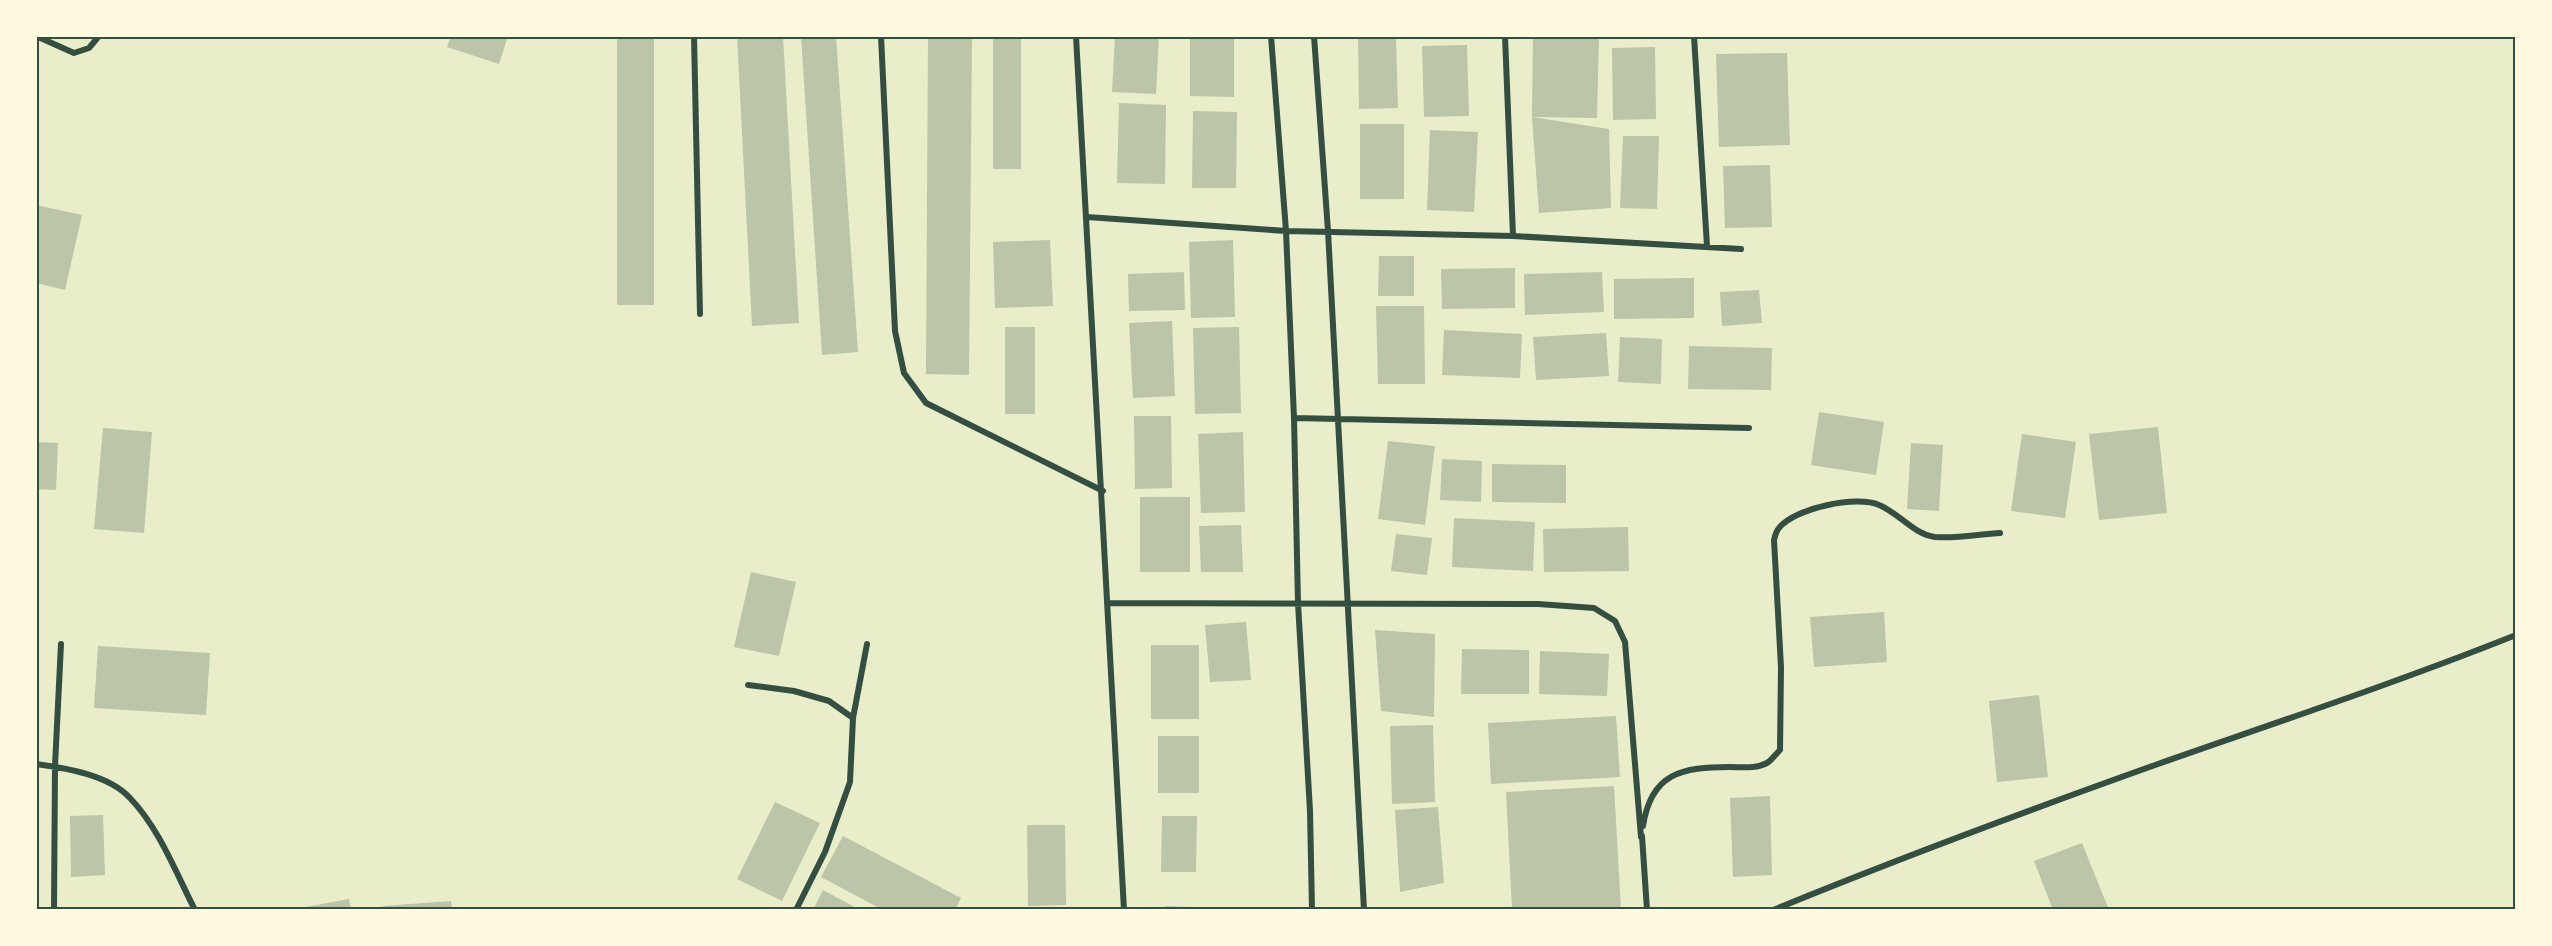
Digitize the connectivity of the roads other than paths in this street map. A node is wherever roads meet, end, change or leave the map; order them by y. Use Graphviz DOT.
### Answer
graph roads {
  1 [pos="36,36"];
  2 [pos="99,36"];
  3 [pos="694,36"];
  4 [pos="881,36"];
  5 [pos="1076,36"];
  6 [pos="1271,36"];
  7 [pos="1314,36"];
  8 [pos="1505,36"];
  9 [pos="1694,36"];
  10 [pos="1087,218"];
  11 [pos="1286,231"];
  12 [pos="1328,231"];
  13 [pos="1513,236"];
  14 [pos="1707,246"];
  15 [pos="1741,249"];
  16 [pos="700,314"];
  17 [pos="1294,418"];
  18 [pos="1339,420"];
  19 [pos="1749,428"];
  20 [pos="1103,491"];
  21 [pos="2000,533"];
  22 [pos="1107,603"];
  23 [pos="1298,603"];
  24 [pos="1348,603"];
  25 [pos="2516,635"];
  26 [pos="61,644"];
  27 [pos="867,644"];
  28 [pos="748,685"];
  29 [pos="853,718"];
  30 [pos="36,764"];
  31 [pos="55,766"];
  32 [pos="1641,837"];
  33 [pos="54,910"];
  34 [pos="195,910"];
  35 [pos="796,910"];
  36 [pos="1124,910"];
  37 [pos="1312,910"];
  38 [pos="1364,910"];
  39 [pos="1647,910"];
  40 [pos="1773,910"];
  1 -- 2 [label="street"];
  3 -- 16 [label="street"];
  4 -- 20 [label="street"];
  5 -- 10 [label="street"];
  6 -- 11 [label="street"];
  7 -- 12 [label="street"];
  8 -- 13 [label="street"];
  9 -- 14 [label="street"];
  10 -- 11 [label="street"];
  10 -- 20 [label="street"];
  11 -- 12 [label="street"];
  11 -- 17 [label="street"];
  12 -- 13 [label="street"];
  12 -- 18 [label="street"];
  13 -- 14 [label="street"];
  14 -- 15 [label="street"];
  17 -- 18 [label="street"];
  17 -- 23 [label="street"];
  18 -- 19 [label="street"];
  18 -- 24 [label="street"];
  20 -- 22 [label="street"];
  21 -- 32 [label="street"];
  22 -- 23 [label="street"];
  22 -- 36 [label="street"];
  23 -- 24 [label="street"];
  23 -- 37 [label="street"];
  24 -- 32 [label="street"];
  24 -- 38 [label="street"];
  25 -- 40 [label="street"];
  26 -- 31 [label="street"];
  27 -- 29 [label="street"];
  28 -- 29 [label="street"];
  29 -- 35 [label="street"];
  30 -- 31 [label="street"];
  31 -- 33 [label="street"];
  31 -- 34 [label="street"];
  32 -- 39 [label="street"];
}
